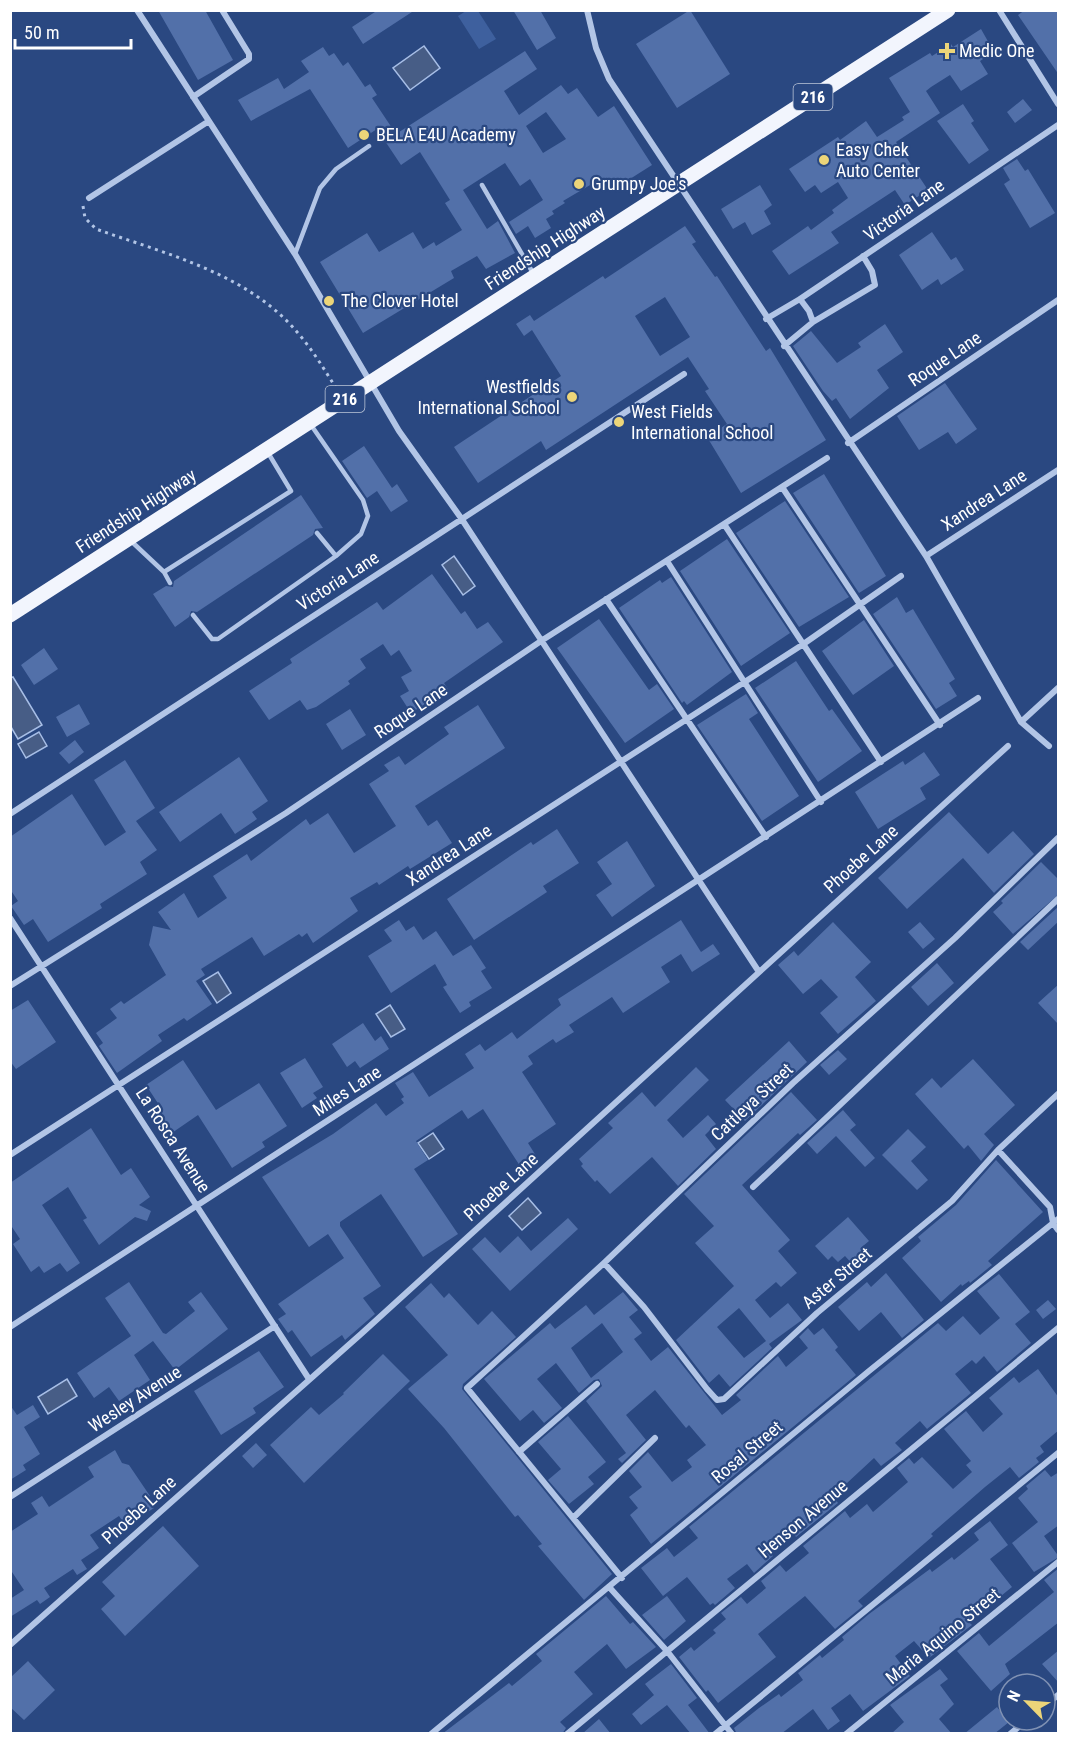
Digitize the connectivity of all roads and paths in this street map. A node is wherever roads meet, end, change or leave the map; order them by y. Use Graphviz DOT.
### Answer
graph roads {
  1 [pos="137,10"];
  2 [pos="222,10"];
  3 [pos="587,10"];
  4 [pos="948,10"];
  5 [pos="999,10"];
  6 [pos="194,97"];
  7 [pos="1059,104"];
  8 [pos="209,121"];
  9 [pos="1059,125"];
  10 [pos="369,146"];
  11 [pos="482,185"];
  12 [pos="680,185"];
  13 [pos="89,198"];
  14 [pos="295,254"];
  15 [pos="863,256"];
  16 [pos="536,278"];
  17 [pos="800,299"];
  18 [pos="1059,300"];
  19 [pos="766,319"];
  20 [pos="813,322"];
  21 [pos="784,346"];
  22 [pos="684,374"];
  23 [pos="369,383"];
  24 [pos="344,400"];
  25 [pos="309,422"];
  26 [pos="848,443"];
  27 [pos="267,451"];
  28 [pos="827,459"];
  29 [pos="1059,470"];
  30 [pos="782,487"];
  31 [pos="291,491"];
  32 [pos="295,499"];
  33 [pos="461,518"];
  34 [pos="724,524"];
  35 [pos="317,533"];
  36 [pos="129,539"];
  37 [pos="336,556"];
  38 [pos="926,556"];
  39 [pos="666,561"];
  40 [pos="164,572"];
  41 [pos="902,576"];
  42 [pos="170,583"];
  43 [pos="606,599"];
  44 [pos="860,604"];
  45 [pos="10,615"];
  46 [pos="193,615"];
  47 [pos="541,641"];
  48 [pos="802,645"];
  49 [pos="744,683"];
  50 [pos="1059,688"];
  51 [pos="978,698"];
  52 [pos="686,720"];
  53 [pos="1021,722"];
  54 [pos="940,725"];
  55 [pos="1008,746"];
  56 [pos="1049,746"];
  57 [pos="621,762"];
  58 [pos="881,762"];
  59 [pos="821,802"];
  60 [pos="10,814"];
  61 [pos="766,837"];
  62 [pos="1059,838"];
  63 [pos="700,880"];
  64 [pos="1059,898"];
  65 [pos="10,918"];
  66 [pos="42,966"];
  67 [pos="759,972"];
  68 [pos="10,986"];
  69 [pos="119,1085"];
  70 [pos="1059,1094"];
  71 [pos="998,1150"];
  72 [pos="10,1155"];
  73 [pos="753,1187"];
  74 [pos="197,1206"];
  75 [pos="1056,1221"];
  76 [pos="1059,1230"];
  77 [pos="604,1263"];
  78 [pos="275,1326"];
  79 [pos="10,1328"];
  80 [pos="1059,1328"];
  81 [pos="309,1379"];
  82 [pos="597,1384"];
  83 [pos="655,1438"];
  84 [pos="519,1452"];
  85 [pos="1059,1453"];
  86 [pos="10,1497"];
  87 [pos="574,1517"];
  88 [pos="1059,1562"];
  89 [pos="622,1578"];
  90 [pos="610,1588"];
  91 [pos="10,1645"];
  92 [pos="667,1652"];
  93 [pos="726,1725"];
  94 [pos="431,1734"];
  95 [pos="567,1734"];
  96 [pos="715,1734"];
  97 [pos="732,1734"];
  98 [pos="846,1734"];
  1 -- 6 [label="street"];
  2 -- 6 [label="street"];
  3 -- 12 [label="street"];
  4 -- 12 [label="main road, Friendship Highway / 216"];
  5 -- 7 [label="street"];
  6 -- 8 [label="street"];
  8 -- 13 [label="street"];
  8 -- 14 [label="street"];
  9 -- 15 [label="street, Victoria Lane"];
  10 -- 14 [label="lane"];
  11 -- 16 [label="lane"];
  12 -- 16 [label="main road, Friendship Highway / 216"];
  12 -- 19 [label="street"];
  13 -- 24 [label="path"];
  14 -- 23 [label="street"];
  15 -- 17 [label="street, Victoria Lane"];
  15 -- 20 [label="street"];
  16 -- 23 [label="main road, Friendship Highway / 216"];
  17 -- 19 [label="street, Victoria Lane"];
  17 -- 20 [label="street"];
  18 -- 26 [label="street, Roque Lane"];
  19 -- 21 [label="street"];
  20 -- 21 [label="street"];
  21 -- 26 [label="street"];
  22 -- 33 [label="street, Victoria Lane"];
  23 -- 24 [label="main road, Friendship Highway / 216"];
  23 -- 33 [label="street"];
  24 -- 25 [label="main road, Friendship Highway / 216"];
  25 -- 27 [label="main road, Friendship Highway / 216"];
  25 -- 37 [label="lane"];
  26 -- 38 [label="street"];
  27 -- 31 [label="lane"];
  27 -- 36 [label="main road, Friendship Highway / 216"];
  28 -- 30 [label="street, Roque Lane"];
  29 -- 38 [label="street, Xandrea Lane"];
  30 -- 34 [label="street, Roque Lane"];
  30 -- 44 [label="street"];
  31 -- 32 [label="lane"];
  31 -- 40 [label="lane"];
  33 -- 47 [label="street"];
  33 -- 60 [label="street, Victoria Lane"];
  34 -- 39 [label="street, Roque Lane"];
  34 -- 48 [label="street"];
  35 -- 37 [label="lane"];
  36 -- 40 [label="lane"];
  36 -- 45 [label="main road, Friendship Highway / 216"];
  37 -- 46 [label="lane"];
  38 -- 53 [label="street"];
  39 -- 43 [label="street, Roque Lane"];
  39 -- 49 [label="street"];
  40 -- 42 [label="lane"];
  41 -- 44 [label="street, Xandrea Lane"];
  43 -- 47 [label="street, Roque Lane"];
  43 -- 52 [label="street"];
  44 -- 48 [label="street, Xandrea Lane"];
  44 -- 54 [label="street"];
  47 -- 57 [label="street"];
  47 -- 66 [label="street, Roque Lane"];
  48 -- 49 [label="street, Xandrea Lane"];
  48 -- 58 [label="street"];
  49 -- 52 [label="street, Xandrea Lane"];
  49 -- 59 [label="street"];
  50 -- 53 [label="street"];
  51 -- 54 [label="street, Miles Lane"];
  52 -- 57 [label="street, Xandrea Lane"];
  52 -- 61 [label="street"];
  53 -- 56 [label="street"];
  54 -- 58 [label="street, Miles Lane"];
  55 -- 67 [label="street, Phoebe Lane"];
  57 -- 63 [label="street"];
  57 -- 69 [label="street, Xandrea Lane"];
  58 -- 59 [label="street, Miles Lane"];
  59 -- 61 [label="street, Miles Lane"];
  61 -- 63 [label="street, Miles Lane"];
  62 -- 77 [label="street, Cattleya Street"];
  63 -- 67 [label="street"];
  63 -- 74 [label="street, Miles Lane"];
  64 -- 73 [label="street"];
  65 -- 66 [label="street, La Rosca Avenue"];
  66 -- 68 [label="street, Roque Lane"];
  66 -- 69 [label="street, La Rosca Avenue"];
  67 -- 81 [label="street, Phoebe Lane"];
  69 -- 72 [label="street, Xandrea Lane"];
  69 -- 74 [label="street, La Rosca Avenue"];
  70 -- 71 [label="street, Aster Street"];
  71 -- 75 [label="street"];
  71 -- 77 [label="street, Aster Street"];
  74 -- 78 [label="street, La Rosca Avenue"];
  74 -- 79 [label="street, Miles Lane"];
  75 -- 76 [label="street"];
  75 -- 89 [label="street, Rosal Street"];
  77 -- 84 [label="street, Cattleya Street"];
  78 -- 81 [label="street, La Rosca Avenue"];
  78 -- 86 [label="street, Wesley Avenue"];
  80 -- 92 [label="street, Henson Avenue"];
  81 -- 91 [label="street, Phoebe Lane"];
  82 -- 84 [label="street"];
  83 -- 87 [label="street"];
  84 -- 87 [label="street"];
  85 -- 93 [label="street"];
  87 -- 89 [label="street"];
  88 -- 98 [label="street, Maria Aquino Street"];
  89 -- 90 [label="street, Rosal Street"];
  90 -- 92 [label="street"];
  90 -- 94 [label="street, Rosal Street"];
  92 -- 93 [label="street"];
  92 -- 95 [label="street, Henson Avenue"];
  93 -- 96 [label="street"];
  93 -- 97 [label="street"];
}
